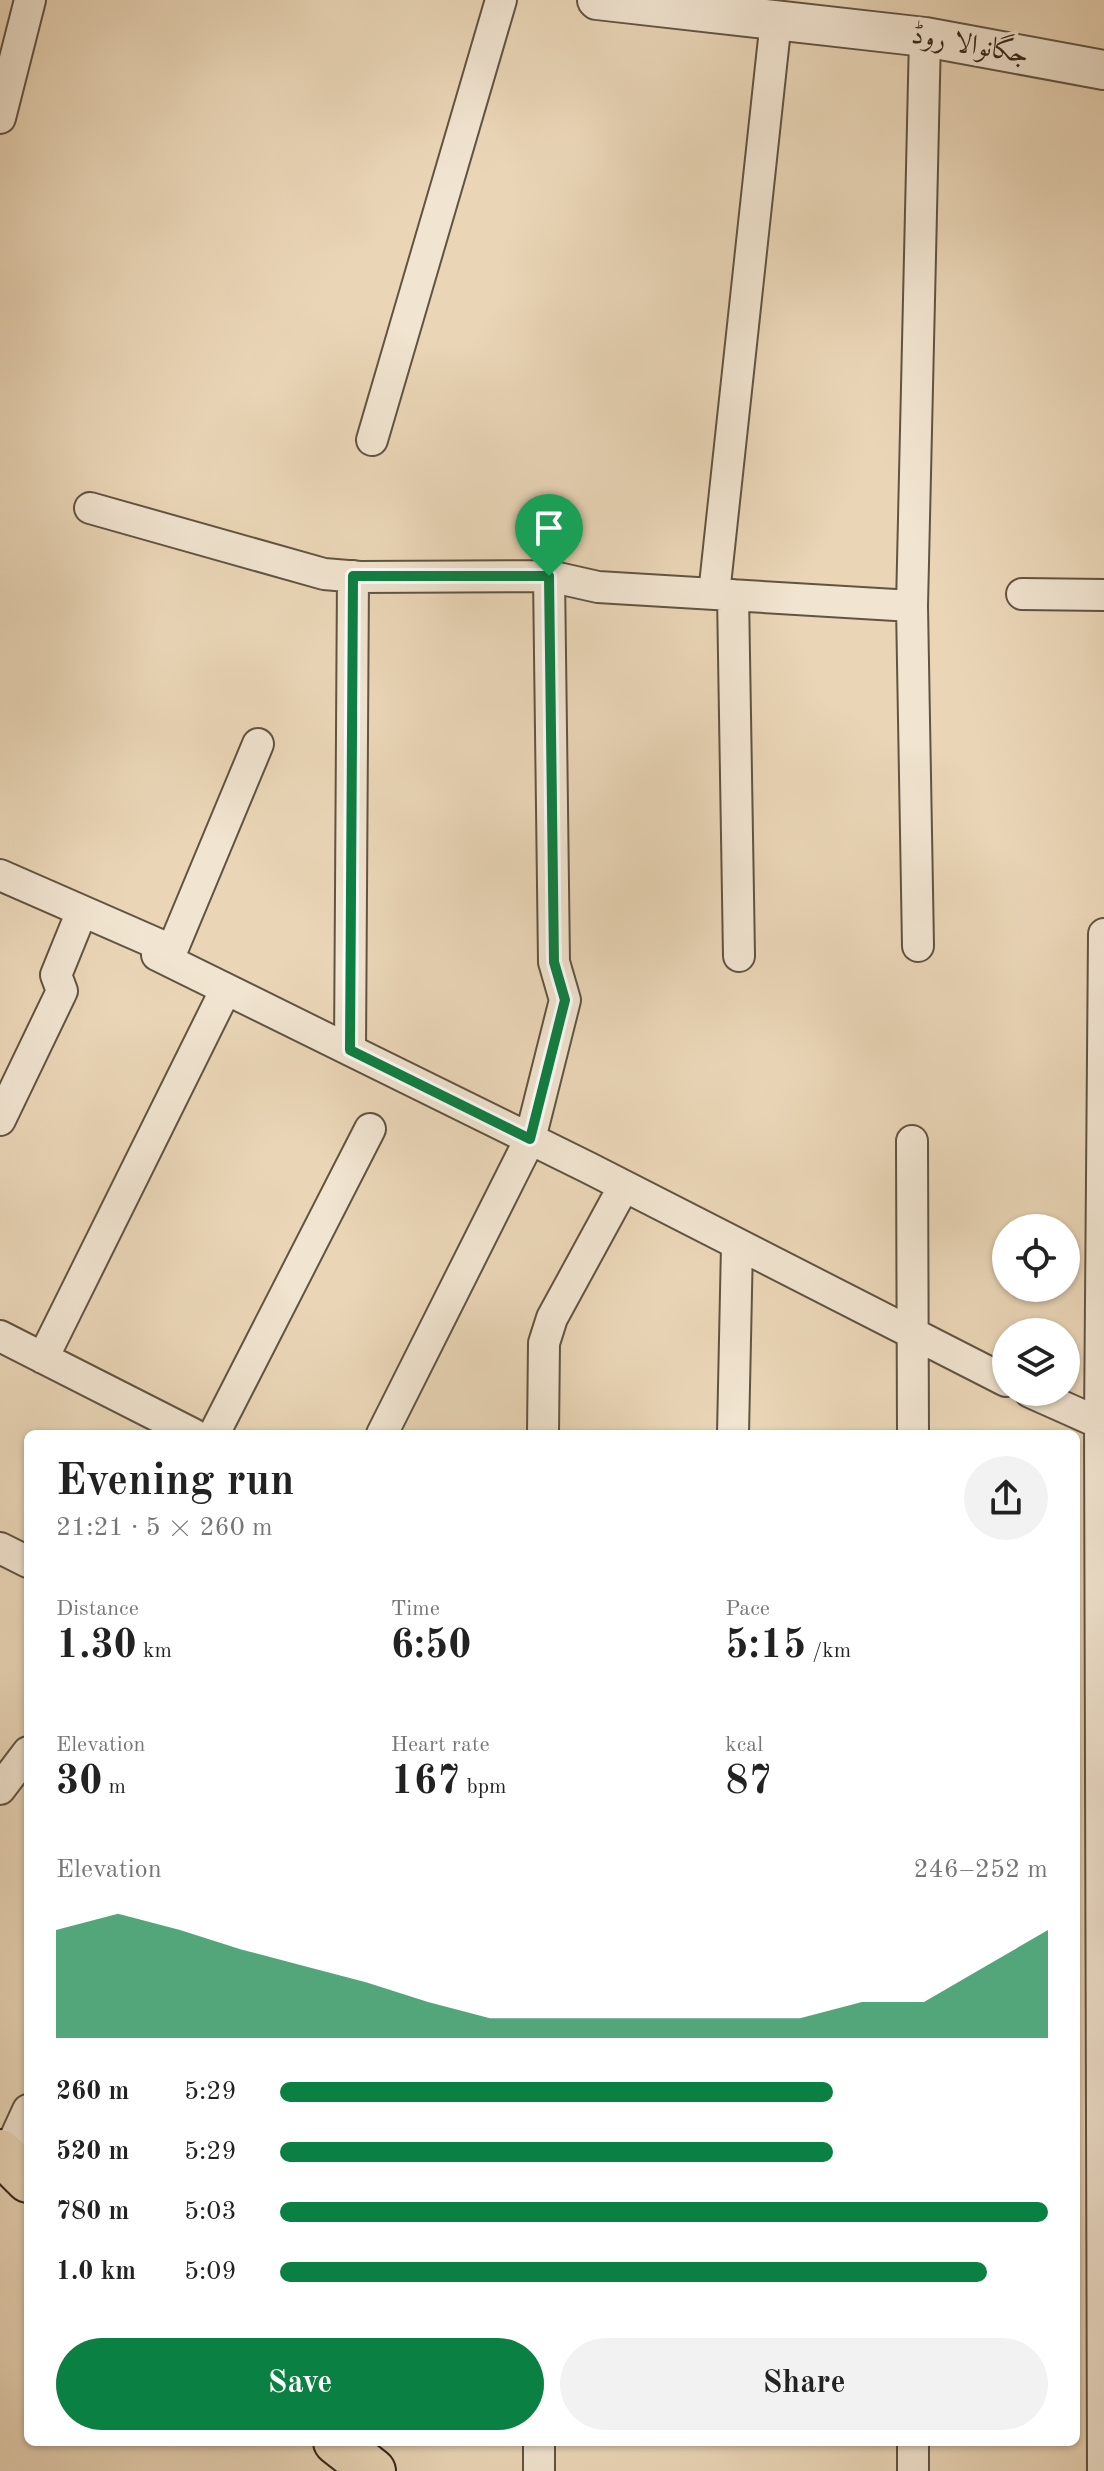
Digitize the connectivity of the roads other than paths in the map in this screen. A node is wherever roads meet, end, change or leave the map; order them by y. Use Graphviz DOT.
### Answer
graph roads {
  1 [pos="30,0"];
  2 [pos="501,0"];
  3 [pos="597,0"];
  4 [pos="776,20"];
  5 [pos="925,37"];
  6 [pos="1104,70"];
  7 [pos="0,118"];
  8 [pos="372,440"];
  9 [pos="90,508"];
  10 [pos="353,576"];
  11 [pos="549,576"];
  12 [pos="1022,594"];
  13 [pos="724,595"];
  14 [pos="1104,595"];
  15 [pos="912,606"];
  16 [pos="258,744"];
  17 [pos="0,875"];
  18 [pos="82,911"];
  19 [pos="1104,934"];
  20 [pos="918,946"];
  21 [pos="739,956"];
  22 [pos="168,960"];
  23 [pos="226,989"];
  24 [pos="350,1050"];
  25 [pos="0,1120"];
  26 [pos="370,1129"];
  27 [pos="530,1139"];
  28 [pos="912,1141"];
  29 [pos="624,1186"];
  30 [pos="737,1245"];
  31 [pos="913,1335"];
  32 [pos="0,1336"];
  33 [pos="43,1358"];
  34 [pos="992,1374"];
  35 [pos="1062,1406"];
  36 [pos="1102,1424"];
  37 [pos="185,1430"];
  38 [pos="216,1430"];
  39 [pos="384,1430"];
  40 [pos="543,1430"];
  41 [pos="733,1430"];
  42 [pos="913,1430"];
  43 [pos="0,1548"];
  44 [pos="24,1560"];
  45 [pos="24,1757"];
  46 [pos="0,1789"];
  47 [pos="24,2122"];
  48 [pos="11,2163"];
  49 [pos="341,2446"];
  50 [pos="539,2446"];
  51 [pos="913,2446"];
  52 [pos="1104,2446"];
  53 [pos="373,2471"];
  54 [pos="539,2471"];
  55 [pos="913,2471"];
  56 [pos="1103,2471"];
  1 -- 7 [label="street"];
  2 -- 8 [label="street"];
  3 -- 4 [label="street, جگانوالا روڈ"];
  4 -- 5 [label="street, جگانوالا روڈ"];
  4 -- 13 [label="street"];
  5 -- 6 [label="street, جگانوالا روڈ"];
  5 -- 15 [label="street"];
  9 -- 10 [label="street"];
  10 -- 11 [label="street"];
  10 -- 24 [label="street"];
  11 -- 13 [label="street"];
  11 -- 27 [label="street"];
  12 -- 14 [label="street"];
  13 -- 15 [label="street"];
  13 -- 21 [label="street"];
  15 -- 20 [label="street"];
  16 -- 22 [label="street"];
  17 -- 18 [label="street"];
  18 -- 22 [label="street"];
  18 -- 25 [label="street"];
  19 -- 36 [label="street"];
  22 -- 23 [label="street"];
  23 -- 24 [label="street"];
  23 -- 33 [label="street"];
  24 -- 27 [label="street"];
  26 -- 38 [label="street"];
  27 -- 29 [label="street"];
  27 -- 39 [label="street"];
  28 -- 31 [label="street"];
  29 -- 30 [label="street"];
  29 -- 40 [label="street"];
  30 -- 31 [label="street"];
  30 -- 41 [label="street"];
  31 -- 34 [label="street"];
  31 -- 42 [label="street"];
  32 -- 33 [label="street"];
  33 -- 37 [label="street"];
  35 -- 36 [label="street"];
  36 -- 52 [label="street"];
  43 -- 44 [label="street"];
  45 -- 46 [label="street"];
  47 -- 48 [label="street"];
  49 -- 53 [label="main road"];
  50 -- 54 [label="street"];
  51 -- 55 [label="street"];
  52 -- 56 [label="street"];
}
